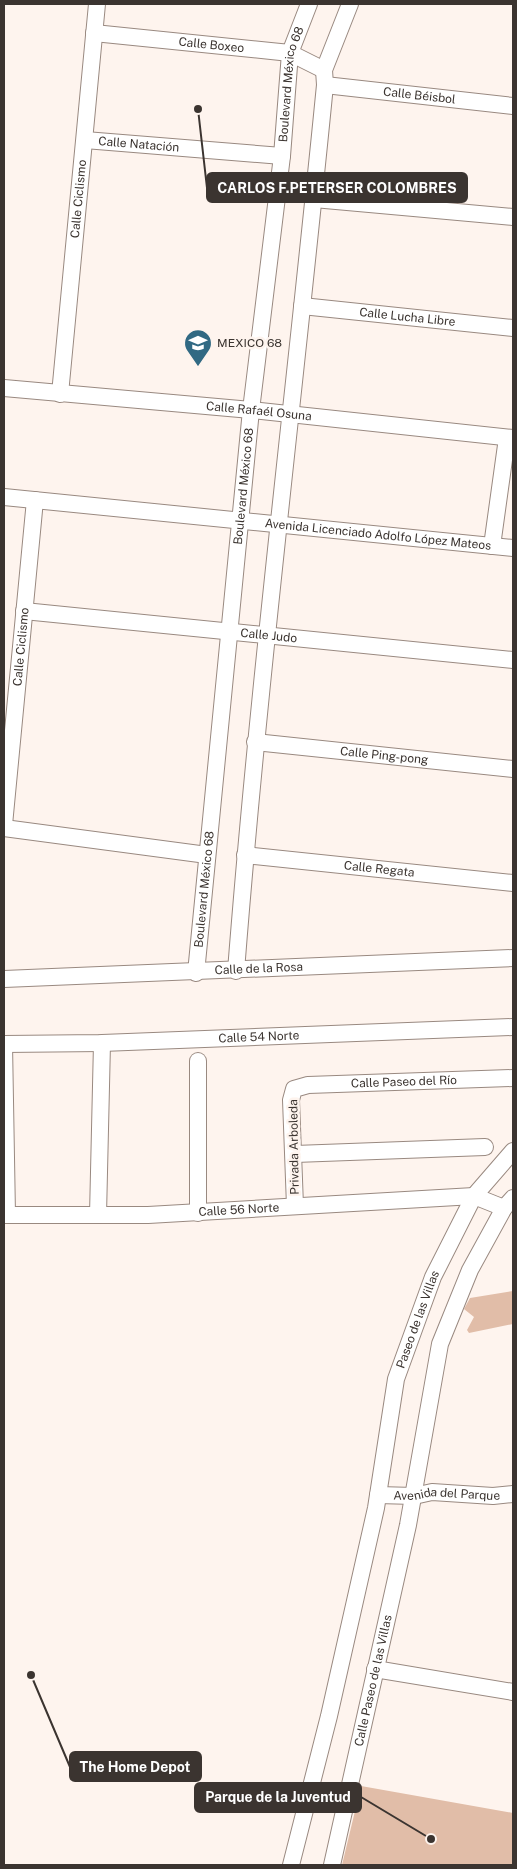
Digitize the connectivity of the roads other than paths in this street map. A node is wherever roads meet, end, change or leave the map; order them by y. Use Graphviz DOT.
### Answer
graph roads {
  1 [pos="97,4"];
  2 [pos="309,4"];
  3 [pos="350,4"];
  4 [pos="94,33"];
  5 [pos="290,54"];
  6 [pos="325,77"];
  7 [pos="513,106"];
  8 [pos="85,140"];
  9 [pos="282,156"];
  10 [pos="314,199"];
  11 [pos="513,217"];
  12 [pos="302,306"];
  13 [pos="513,328"];
  14 [pos="4,388"];
  15 [pos="60,394"];
  16 [pos="251,410"];
  17 [pos="290,416"];
  18 [pos="510,438"];
  19 [pos="4,497"];
  20 [pos="35,500"];
  21 [pos="240,520"];
  22 [pos="278,523"];
  23 [pos="492,546"];
  24 [pos="513,548"];
  25 [pos="24,611"];
  26 [pos="230,632"];
  27 [pos="267,636"];
  28 [pos="513,660"];
  29 [pos="255,742"];
  30 [pos="513,769"];
  31 [pos="4,827"];
  32 [pos="207,855"];
  33 [pos="245,855"];
  34 [pos="513,883"];
  35 [pos="513,958"];
  36 [pos="236,971"];
  37 [pos="196,973"];
  38 [pos="4,979"];
  39 [pos="513,1027"];
  40 [pos="102,1042"];
  41 [pos="4,1044"];
  42 [pos="198,1061"];
  43 [pos="513,1078"];
  44 [pos="294,1089"];
  45 [pos="485,1147"];
  46 [pos="513,1151"];
  47 [pos="294,1154"];
  48 [pos="474,1196"];
  49 [pos="508,1203"];
  50 [pos="295,1206"];
  51 [pos="198,1213"];
  52 [pos="6,1215"];
  53 [pos="98,1215"];
  54 [pos="513,1494"];
  55 [pos="414,1496"];
  56 [pos="377,1502"];
  57 [pos="375,1669"];
  58 [pos="513,1692"];
  59 [pos="291,1865"];
  60 [pos="332,1865"];
  1 -- 4 [label="street, Calle Ciclismo"];
  2 -- 5 [label="street, Boulevard México 68"];
  3 -- 6 [label="street"];
  4 -- 5 [label="street, Calle Boxeo"];
  4 -- 8 [label="street, Calle Ciclismo"];
  5 -- 6 [label="street, Calle Boxeo"];
  5 -- 9 [label="street, Boulevard México 68"];
  6 -- 7 [label="street, Calle Béisbol"];
  6 -- 10 [label="street"];
  8 -- 9 [label="street, Calle Natación"];
  8 -- 15 [label="street, Calle Ciclismo"];
  9 -- 16 [label="street, Boulevard México 68"];
  10 -- 11 [label="street"];
  10 -- 12 [label="street"];
  12 -- 13 [label="street, Calle Lucha Libre"];
  12 -- 17 [label="street"];
  14 -- 15 [label="street, Calle Rafaél Osuna"];
  15 -- 16 [label="street, Calle Rafaél Osuna"];
  16 -- 17 [label="street, Calle Rafaél Osuna"];
  16 -- 21 [label="street, Boulevard México 68"];
  17 -- 18 [label="street, Calle Rafaél Osuna"];
  17 -- 22 [label="street"];
  18 -- 23 [label="street"];
  19 -- 20 [label="street, Avenida Licenciado Adolfo López Mateos"];
  20 -- 21 [label="street, Avenida Licenciado Adolfo López Mateos"];
  20 -- 25 [label="street, Calle Ciclismo"];
  21 -- 22 [label="street, Avenida Licenciado Adolfo López Mateos"];
  21 -- 26 [label="street, Boulevard México 68"];
  22 -- 23 [label="street, Avenida Licenciado Adolfo López Mateos"];
  22 -- 27 [label="street"];
  23 -- 24 [label="street, Avenida Licenciado Adolfo López Mateos"];
  25 -- 26 [label="street, Calle Judo"];
  25 -- 31 [label="street, Calle Ciclismo"];
  26 -- 27 [label="street, Calle Judo"];
  26 -- 32 [label="street, Boulevard México 68"];
  27 -- 28 [label="street, Calle Judo"];
  27 -- 29 [label="street"];
  29 -- 30 [label="street, Calle Ping-pong"];
  29 -- 33 [label="street"];
  31 -- 32 [label="street"];
  32 -- 37 [label="street, Boulevard México 68"];
  33 -- 34 [label="street, Calle Regata"];
  33 -- 36 [label="street"];
  35 -- 36 [label="street, Calle de la Rosa"];
  36 -- 37 [label="street, Calle de la Rosa"];
  37 -- 38 [label="street, Calle de la Rosa"];
  39 -- 40 [label="street, Calle 54 Norte"];
  40 -- 41 [label="street, Calle 54 Norte"];
  40 -- 53 [label="street"];
  41 -- 52 [label="street"];
  42 -- 51 [label="street"];
  43 -- 44 [label="street, Calle Paseo del Río"];
  44 -- 47 [label="street, Privada Arboleda"];
  45 -- 47 [label="street"];
  46 -- 48 [label="street, Paseo de las Villas"];
  47 -- 50 [label="street, Privada Arboleda"];
  48 -- 49 [label="street"];
  48 -- 50 [label="street, Calle 56 Norte"];
  48 -- 56 [label="street, Paseo de las Villas"];
  49 -- 55 [label="street"];
  50 -- 51 [label="street, Calle 56 Norte"];
  51 -- 53 [label="street, Calle 56 Norte"];
  52 -- 53 [label="street, Calle 56 Norte"];
  54 -- 55 [label="street, Avenida del Parque"];
  55 -- 56 [label="street, Avenida del Parque"];
  55 -- 57 [label="street, Calle Paseo de las Villas"];
  56 -- 59 [label="street"];
  57 -- 58 [label="street"];
  57 -- 60 [label="street, Calle Paseo de las Villas"];
}
